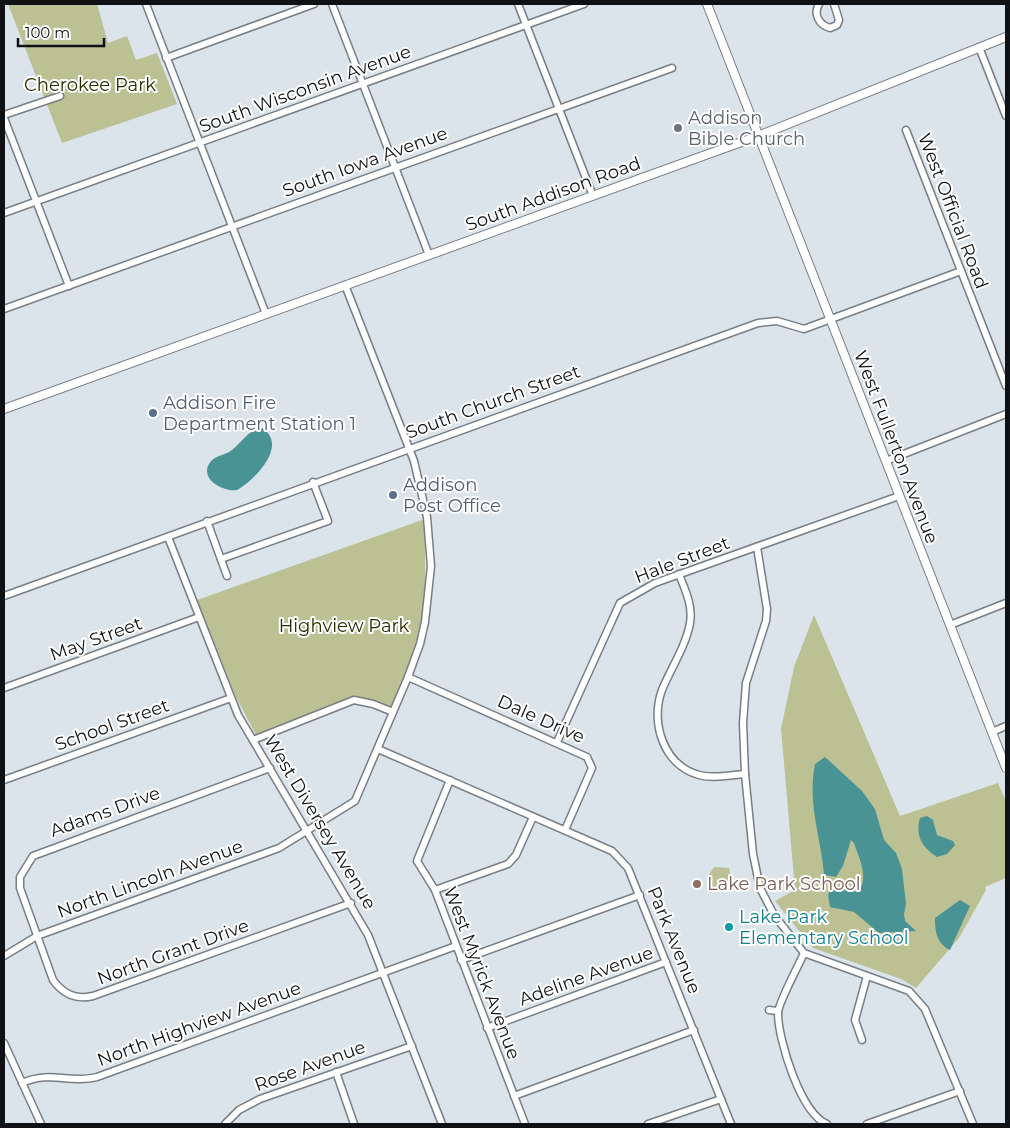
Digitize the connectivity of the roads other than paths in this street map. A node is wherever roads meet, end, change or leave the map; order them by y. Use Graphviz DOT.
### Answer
graph roads {
  1 [pos="146,4"];
  2 [pos="314,4"];
  3 [pos="332,4"];
  4 [pos="518,4"];
  5 [pos="584,4"];
  6 [pos="707,4"];
  7 [pos="819,4"];
  8 [pos="834,4"];
  9 [pos="526,25"];
  10 [pos="1006,37"];
  11 [pos="979,47"];
  12 [pos="166,58"];
  13 [pos="672,68"];
  14 [pos="363,84"];
  15 [pos="60,96"];
  16 [pos="559,109"];
  17 [pos="4,116"];
  18 [pos="1006,116"];
  19 [pos="906,130"];
  20 [pos="758,136"];
  21 [pos="199,143"];
  22 [pos="395,167"];
  23 [pos="594,196"];
  24 [pos="36,202"];
  25 [pos="4,213"];
  26 [pos="232,227"];
  27 [pos="430,255"];
  28 [pos="961,271"];
  29 [pos="346,285"];
  30 [pos="69,286"];
  31 [pos="4,309"];
  32 [pos="266,314"];
  33 [pos="830,321"];
  34 [pos="1006,386"];
  35 [pos="4,409"];
  36 [pos="1006,414"];
  37 [pos="409,448"];
  38 [pos="886,461"];
  39 [pos="314,482"];
  40 [pos="900,496"];
  41 [pos="207,521"];
  42 [pos="168,536"];
  43 [pos="757,547"];
  44 [pos="221,558"];
  45 [pos="679,574"];
  46 [pos="227,576"];
  47 [pos="4,596"];
  48 [pos="1006,603"];
  49 [pos="199,617"];
  50 [pos="950,625"];
  51 [pos="408,677"];
  52 [pos="4,688"];
  53 [pos="231,698"];
  54 [pos="393,712"];
  55 [pos="1006,726"];
  56 [pos="992,732"];
  57 [pos="253,740"];
  58 [pos="558,742"];
  59 [pos="378,749"];
  60 [pos="270,768"];
  61 [pos="1006,768"];
  62 [pos="745,774"];
  63 [pos="4,780"];
  64 [pos="450,780"];
  65 [pos="533,817"];
  66 [pos="565,830"];
  67 [pos="308,831"];
  68 [pos="436,890"];
  69 [pos="640,895"];
  70 [pos="351,903"];
  71 [pos="37,936"];
  72 [pos="456,946"];
  73 [pos="804,954"];
  74 [pos="4,956"];
  75 [pos="461,960"];
  76 [pos="666,962"];
  77 [pos="384,972"];
  78 [pos="867,976"];
  79 [pos="769,1010"];
  80 [pos="777,1011"];
  81 [pos="487,1028"];
  82 [pos="694,1030"];
  83 [pos="862,1040"];
  84 [pos="4,1044"];
  85 [pos="412,1046"];
  86 [pos="336,1072"];
  87 [pos="22,1083"];
  88 [pos="960,1092"];
  89 [pos="514,1096"];
  90 [pos="721,1098"];
  91 [pos="41,1124"];
  92 [pos="225,1124"];
  93 [pos="354,1124"];
  94 [pos="442,1124"];
  95 [pos="525,1124"];
  96 [pos="648,1124"];
  97 [pos="731,1124"];
  98 [pos="824,1124"];
  99 [pos="868,1124"];
  100 [pos="973,1124"];
  1 -- 12 [label="street"];
  2 -- 12 [label="street"];
  3 -- 14 [label="street"];
  4 -- 9 [label="street"];
  5 -- 9 [label="street, South Wisconsin Avenue"];
  6 -- 20 [label="street, West Fullerton Avenue"];
  7 -- 8 [label="street"];
  9 -- 14 [label="street, South Wisconsin Avenue"];
  9 -- 16 [label="street"];
  10 -- 11 [label="street, South Addison Road"];
  11 -- 18 [label="street"];
  11 -- 20 [label="street, South Addison Road"];
  12 -- 21 [label="street"];
  13 -- 16 [label="street, South Iowa Avenue"];
  14 -- 21 [label="street, South Wisconsin Avenue"];
  14 -- 22 [label="street"];
  15 -- 17 [label="street"];
  16 -- 22 [label="street, South Iowa Avenue"];
  16 -- 23 [label="street"];
  17 -- 24 [label="street"];
  19 -- 28 [label="street, West Official Road"];
  20 -- 23 [label="street, South Addison Road"];
  20 -- 33 [label="street, West Fullerton Avenue"];
  21 -- 24 [label="street, South Wisconsin Avenue"];
  21 -- 26 [label="street"];
  22 -- 26 [label="street, South Iowa Avenue"];
  22 -- 27 [label="street"];
  23 -- 27 [label="street, South Addison Road"];
  24 -- 25 [label="street, South Wisconsin Avenue"];
  24 -- 30 [label="street"];
  26 -- 30 [label="street, South Iowa Avenue"];
  26 -- 32 [label="street"];
  27 -- 29 [label="street, South Addison Road"];
  28 -- 33 [label="street, South Church Street"];
  28 -- 34 [label="street, West Official Road"];
  29 -- 32 [label="street, South Addison Road"];
  29 -- 37 [label="street, North Lincoln Avenue"];
  30 -- 31 [label="street, South Iowa Avenue"];
  32 -- 35 [label="street, South Addison Road"];
  33 -- 37 [label="street, South Church Street"];
  33 -- 38 [label="street, West Fullerton Avenue"];
  36 -- 38 [label="street"];
  37 -- 39 [label="street, South Church Street"];
  37 -- 51 [label="street, North Lincoln Avenue"];
  38 -- 40 [label="street, West Fullerton Avenue"];
  39 -- 41 [label="street, South Church Street"];
  39 -- 44 [label="street"];
  40 -- 43 [label="street, Hale Street"];
  40 -- 50 [label="street, West Fullerton Avenue"];
  41 -- 42 [label="street, South Church Street"];
  41 -- 44 [label="street"];
  42 -- 47 [label="street, South Church Street"];
  42 -- 49 [label="street, West Diversey Avenue"];
  43 -- 45 [label="street, Hale Street"];
  43 -- 62 [label="street"];
  44 -- 46 [label="street"];
  45 -- 58 [label="street, Hale Street"];
  45 -- 62 [label="street"];
  48 -- 50 [label="street"];
  49 -- 52 [label="street, May Street"];
  49 -- 53 [label="street, West Diversey Avenue"];
  50 -- 56 [label="street, West Fullerton Avenue"];
  51 -- 54 [label="street, North Lincoln Avenue"];
  51 -- 58 [label="street, Dale Drive"];
  53 -- 57 [label="street, West Diversey Avenue"];
  53 -- 63 [label="street, School Street"];
  54 -- 57 [label="street"];
  54 -- 59 [label="street, North Lincoln Avenue"];
  55 -- 56 [label="street"];
  56 -- 61 [label="street, West Fullerton Avenue"];
  57 -- 60 [label="street, West Diversey Avenue"];
  58 -- 66 [label="street, Dale Drive"];
  59 -- 64 [label="street, Park Avenue"];
  59 -- 67 [label="street, North Lincoln Avenue"];
  60 -- 67 [label="street, West Diversey Avenue"];
  60 -- 71 [label="street, Adams Drive"];
  62 -- 73 [label="street"];
  64 -- 65 [label="street, Park Avenue"];
  64 -- 68 [label="street, West Myrick Avenue"];
  65 -- 66 [label="street, Park Avenue"];
  65 -- 68 [label="street"];
  66 -- 69 [label="street, Park Avenue"];
  67 -- 70 [label="street, West Diversey Avenue"];
  67 -- 71 [label="street, North Lincoln Avenue"];
  68 -- 72 [label="street, West Myrick Avenue"];
  69 -- 75 [label="street"];
  69 -- 76 [label="street, Park Avenue"];
  70 -- 71 [label="street, North Grant Drive"];
  70 -- 77 [label="street, West Diversey Avenue"];
  71 -- 74 [label="street, North Lincoln Avenue"];
  72 -- 75 [label="street, West Myrick Avenue"];
  72 -- 77 [label="street, North Highview Avenue"];
  73 -- 78 [label="street"];
  73 -- 80 [label="street"];
  75 -- 81 [label="street, West Myrick Avenue"];
  76 -- 81 [label="street, Adeline Avenue"];
  76 -- 82 [label="street, Park Avenue"];
  77 -- 85 [label="street, West Diversey Avenue"];
  77 -- 87 [label="street, North Highview Avenue"];
  78 -- 83 [label="street"];
  78 -- 88 [label="street"];
  79 -- 80 [label="street"];
  80 -- 98 [label="street"];
  81 -- 89 [label="street, West Myrick Avenue"];
  82 -- 89 [label="street"];
  82 -- 90 [label="street, Park Avenue"];
  84 -- 87 [label="street"];
  85 -- 86 [label="street, Rose Avenue"];
  85 -- 94 [label="street, West Diversey Avenue"];
  86 -- 92 [label="street, Rose Avenue"];
  86 -- 93 [label="street"];
  87 -- 91 [label="street"];
  88 -- 99 [label="street"];
  88 -- 100 [label="street"];
  89 -- 95 [label="street, West Myrick Avenue"];
  90 -- 96 [label="street"];
  90 -- 97 [label="street, Park Avenue"];
}
